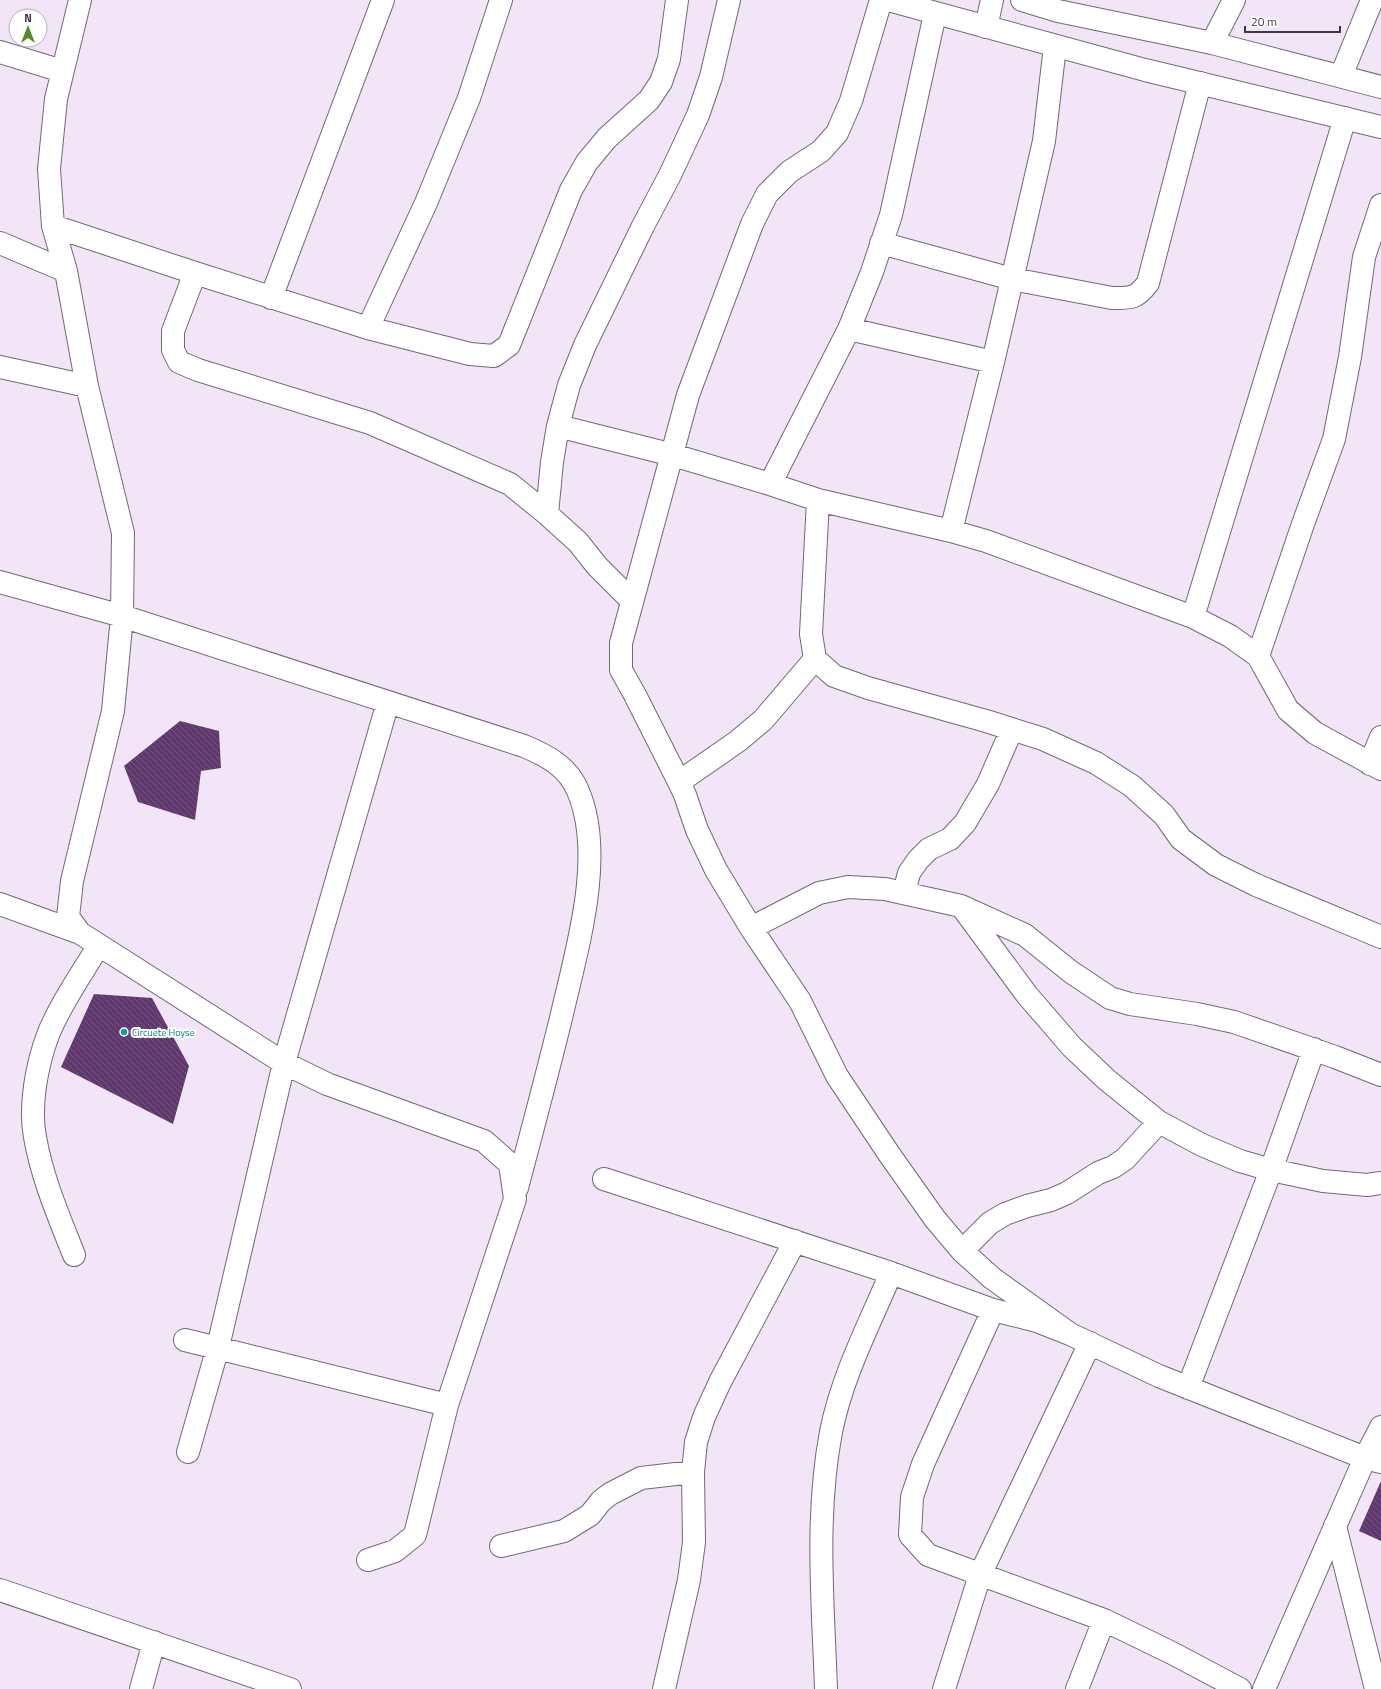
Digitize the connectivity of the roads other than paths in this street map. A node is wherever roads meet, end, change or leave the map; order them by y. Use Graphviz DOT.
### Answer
graph roads {
  1 [pos="80,0"];
  2 [pos="383,0"];
  3 [pos="501,0"];
  4 [pos="677,0"];
  5 [pos="729,0"];
  6 [pos="881,0"];
  7 [pos="888,0"];
  8 [pos="992,0"];
  9 [pos="1022,0"];
  10 [pos="1234,0"];
  11 [pos="1372,0"];
  12 [pos="1060,5"];
  13 [pos="935,14"];
  14 [pos="986,27"];
  15 [pos="1212,43"];
  16 [pos="1054,46"];
  17 [pos="0,52"];
  18 [pos="62,71"];
  19 [pos="1341,76"];
  20 [pos="1200,84"];
  21 [pos="1381,87"];
  22 [pos="1344,118"];
  23 [pos="1381,127"];
  24 [pos="1381,205"];
  25 [pos="53,226"];
  26 [pos="0,243"];
  27 [pos="881,243"];
  28 [pos="66,271"];
  29 [pos="195,273"];
  30 [pos="1012,279"];
  31 [pos="271,298"];
  32 [pos="368,328"];
  33 [pos="849,329"];
  34 [pos="993,362"];
  35 [pos="0,367"];
  36 [pos="87,386"];
  37 [pos="558,426"];
  38 [pos="673,455"];
  39 [pos="770,484"];
  40 [pos="818,500"];
  41 [pos="547,514"];
  42 [pos="951,531"];
  43 [pos="0,582"];
  44 [pos="632,600"];
  45 [pos="122,616"];
  46 [pos="1193,617"];
  47 [pos="1258,656"];
  48 [pos="815,659"];
  49 [pos="388,702"];
  50 [pos="1012,729"];
  51 [pos="1381,737"];
  52 [pos="1376,766"];
  53 [pos="680,782"];
  54 [pos="904,894"];
  55 [pos="0,904"];
  56 [pos="961,906"];
  57 [pos="751,928"];
  58 [pos="80,934"];
  59 [pos="1381,937"];
  60 [pos="99,945"];
  61 [pos="1314,1049"];
  62 [pos="284,1063"];
  63 [pos="1381,1076"];
  64 [pos="1159,1122"];
  65 [pos="1271,1170"];
  66 [pos="604,1179"];
  67 [pos="1381,1183"];
  68 [pos="515,1199"];
  69 [pos="795,1241"];
  70 [pos="962,1251"];
  71 [pos="74,1255"];
  72 [pos="891,1273"];
  73 [pos="993,1310"];
  74 [pos="1070,1334"];
  75 [pos="185,1340"];
  76 [pos="1090,1343"];
  77 [pos="218,1347"];
  78 [pos="1188,1388"];
  79 [pos="447,1405"];
  80 [pos="1381,1427"];
  81 [pos="188,1452"];
  82 [pos="1373,1460"];
  83 [pos="693,1472"];
  84 [pos="1335,1526"];
  85 [pos="501,1546"];
  86 [pos="368,1560"];
  87 [pos="980,1575"];
  88 [pos="0,1590"];
  89 [pos="1104,1620"];
  90 [pos="154,1642"];
  91 [pos="946,1688"];
  92 [pos="142,1689"];
  93 [pos="290,1689"];
  94 [pos="664,1689"];
  95 [pos="826,1689"];
  96 [pos="1077,1689"];
  97 [pos="1240,1689"];
  98 [pos="1264,1689"];
  99 [pos="1376,1689"];
  1 -- 18 [label="street"];
  2 -- 31 [label="street"];
  3 -- 32 [label="street"];
  4 -- 32 [label="street"];
  5 -- 37 [label="street"];
  6 -- 38 [label="street"];
  7 -- 13 [label="street"];
  8 -- 14 [label="street"];
  9 -- 12 [label="street"];
  10 -- 15 [label="street"];
  11 -- 19 [label="street"];
  12 -- 15 [label="street"];
  13 -- 14 [label="street"];
  13 -- 27 [label="street"];
  14 -- 16 [label="street"];
  15 -- 19 [label="street"];
  16 -- 20 [label="street"];
  16 -- 30 [label="street"];
  17 -- 18 [label="street"];
  18 -- 25 [label="street"];
  19 -- 21 [label="street"];
  20 -- 22 [label="street"];
  20 -- 30 [label="street"];
  22 -- 23 [label="street"];
  22 -- 46 [label="street"];
  24 -- 47 [label="street"];
  25 -- 28 [label="street"];
  25 -- 29 [label="street"];
  26 -- 28 [label="street"];
  27 -- 30 [label="street"];
  27 -- 33 [label="street"];
  28 -- 36 [label="street"];
  29 -- 31 [label="street"];
  29 -- 41 [label="street"];
  30 -- 34 [label="street"];
  31 -- 32 [label="street"];
  33 -- 34 [label="street"];
  33 -- 39 [label="street"];
  34 -- 42 [label="street"];
  35 -- 36 [label="street"];
  36 -- 45 [label="street"];
  37 -- 38 [label="street"];
  37 -- 41 [label="street"];
  38 -- 39 [label="street"];
  38 -- 44 [label="street"];
  39 -- 40 [label="street"];
  40 -- 42 [label="street"];
  40 -- 48 [label="street"];
  41 -- 44 [label="street"];
  42 -- 46 [label="street"];
  43 -- 45 [label="street"];
  44 -- 53 [label="street"];
  45 -- 49 [label="street"];
  45 -- 58 [label="street"];
  46 -- 47 [label="street"];
  47 -- 52 [label="street"];
  48 -- 50 [label="street"];
  48 -- 53 [label="street"];
  49 -- 62 [label="street"];
  49 -- 68 [label="street"];
  50 -- 54 [label="street"];
  50 -- 59 [label="street"];
  51 -- 52 [label="street"];
  53 -- 57 [label="street"];
  54 -- 56 [label="street"];
  54 -- 57 [label="street"];
  55 -- 58 [label="street"];
  56 -- 61 [label="street"];
  56 -- 64 [label="street"];
  57 -- 70 [label="street"];
  58 -- 60 [label="street"];
  60 -- 62 [label="street"];
  60 -- 71 [label="street"];
  61 -- 63 [label="street"];
  61 -- 65 [label="street"];
  62 -- 68 [label="street"];
  62 -- 77 [label="street"];
  64 -- 65 [label="street"];
  64 -- 70 [label="street"];
  65 -- 67 [label="street"];
  65 -- 78 [label="street"];
  66 -- 69 [label="street"];
  68 -- 79 [label="street"];
  69 -- 72 [label="street"];
  69 -- 83 [label="street"];
  70 -- 74 [label="street"];
  72 -- 73 [label="street"];
  72 -- 95 [label="street"];
  73 -- 74 [label="street"];
  73 -- 87 [label="street"];
  74 -- 76 [label="street"];
  75 -- 77 [label="street"];
  76 -- 78 [label="street"];
  76 -- 87 [label="street"];
  77 -- 79 [label="street"];
  77 -- 81 [label="street"];
  78 -- 82 [label="street"];
  79 -- 86 [label="street"];
  80 -- 82 [label="street"];
  82 -- 84 [label="street"];
  83 -- 85 [label="street"];
  83 -- 94 [label="street"];
  84 -- 98 [label="street"];
  84 -- 99 [label="street"];
  87 -- 89 [label="street"];
  87 -- 91 [label="street"];
  88 -- 90 [label="street"];
  89 -- 96 [label="street"];
  89 -- 97 [label="street"];
  90 -- 92 [label="street"];
  90 -- 93 [label="street"];
}
